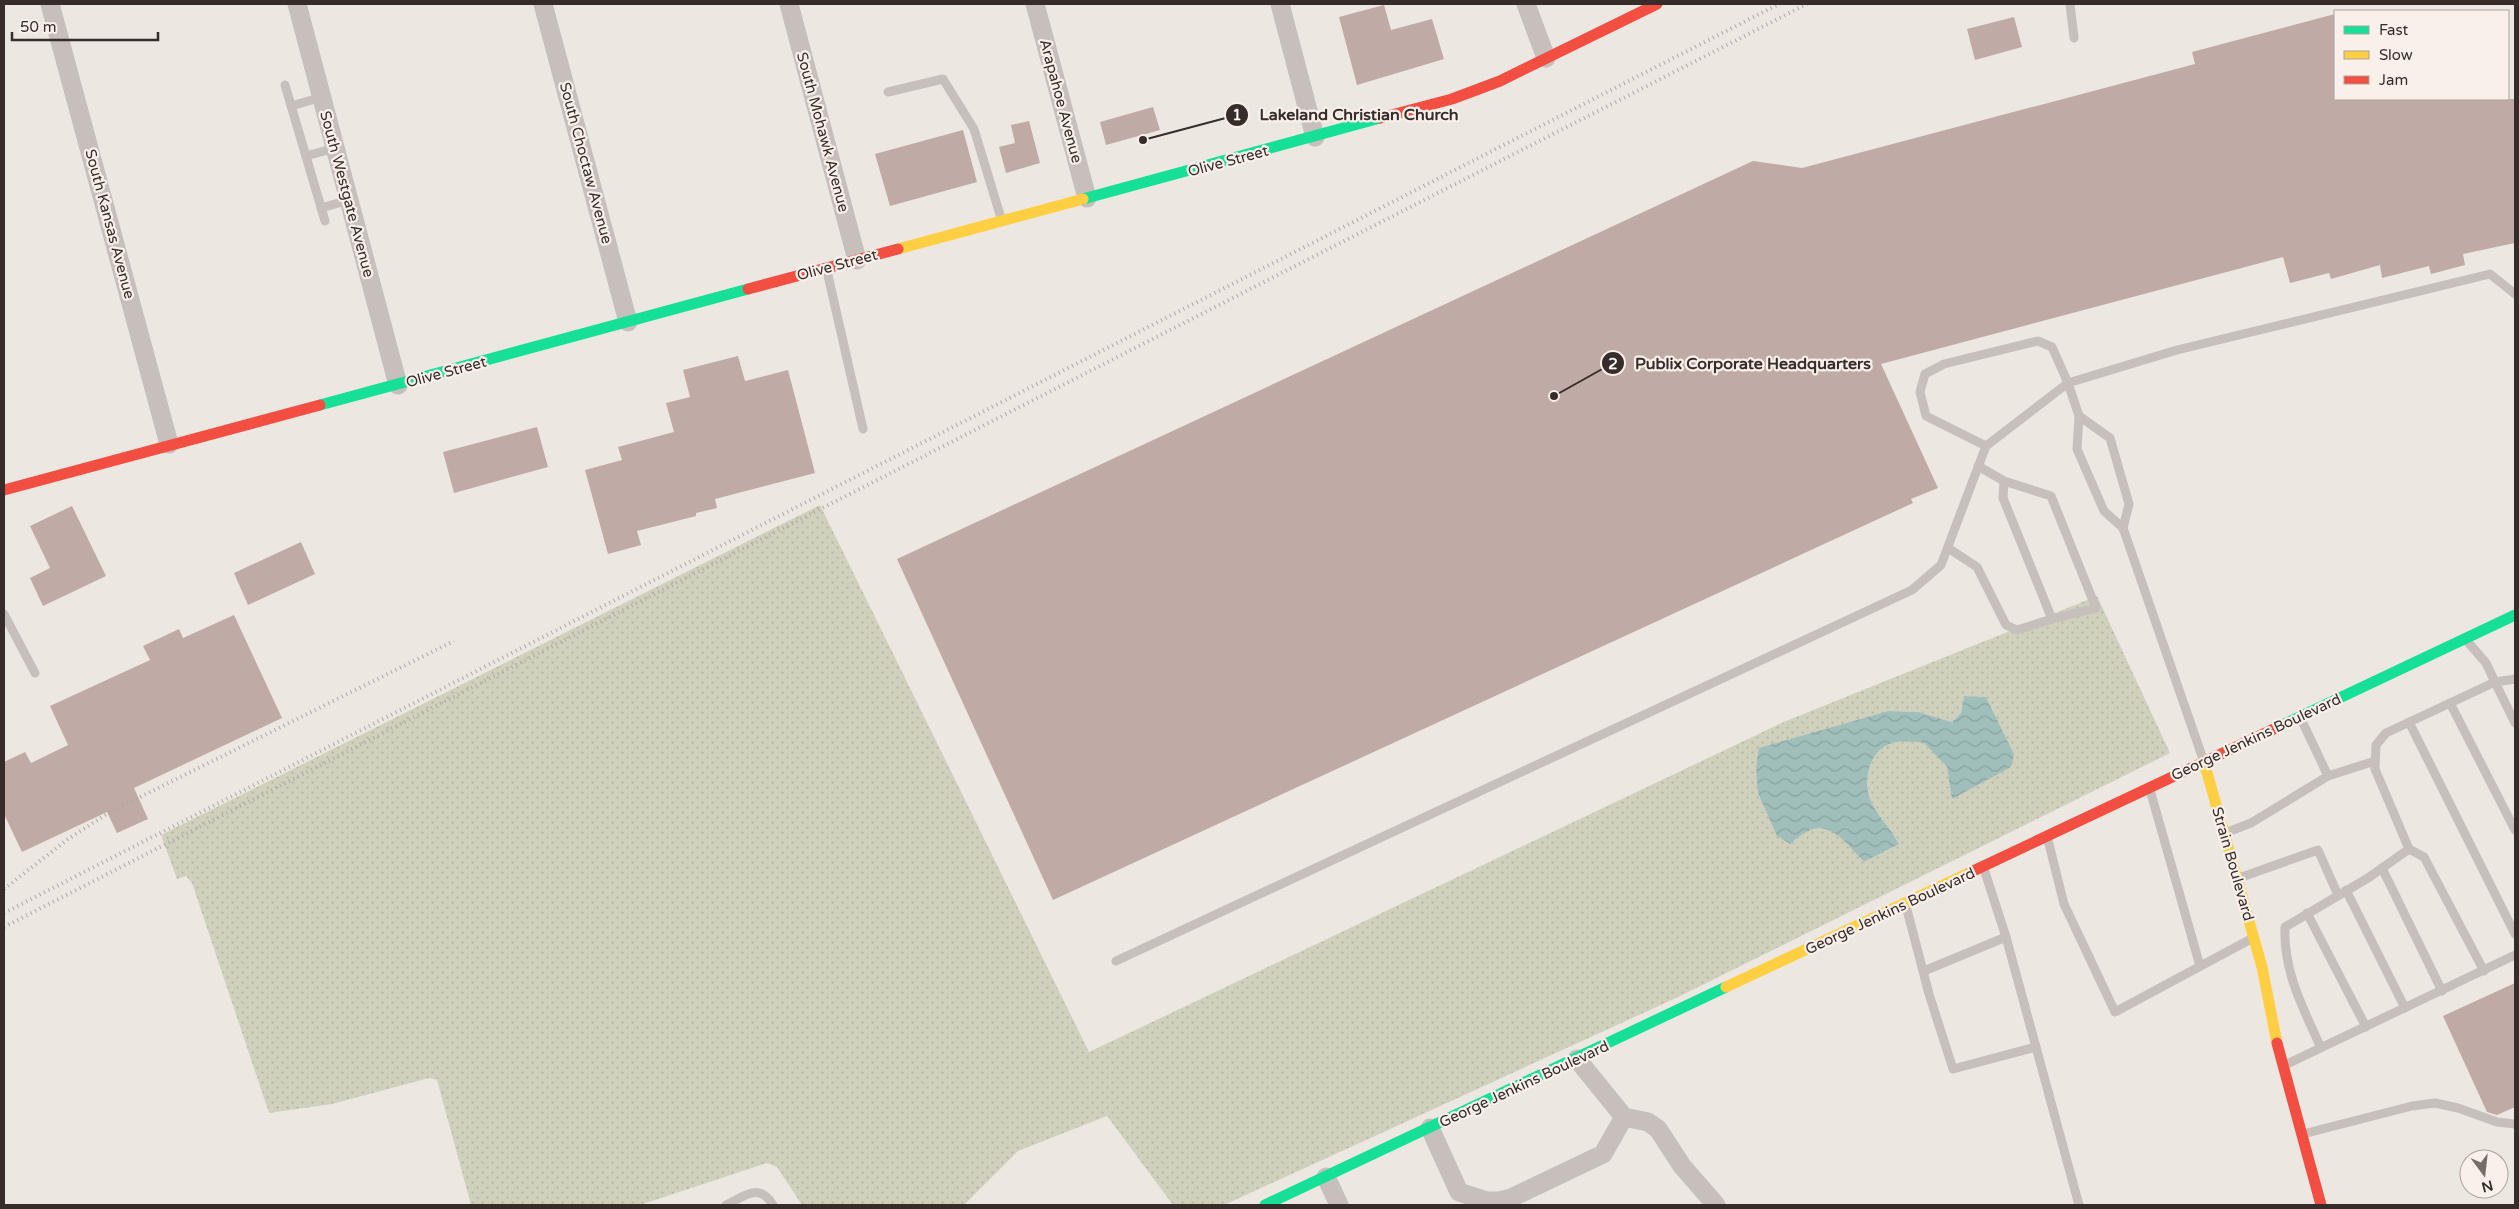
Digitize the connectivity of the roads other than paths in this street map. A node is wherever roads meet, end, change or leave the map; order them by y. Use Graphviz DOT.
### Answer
graph roads {
  1 [pos="50,4"];
  2 [pos="297,4"];
  3 [pos="543,4"];
  4 [pos="789,4"];
  5 [pos="1035,4"];
  6 [pos="1280,4"];
  7 [pos="1526,4"];
  8 [pos="1657,4"];
  9 [pos="2070,4"];
  10 [pos="2074,38"];
  11 [pos="1546,58"];
  12 [pos="285,85"];
  13 [pos="888,92"];
  14 [pos="322,97"];
  15 [pos="291,106"];
  16 [pos="1315,137"];
  17 [pos="335,148"];
  18 [pos="306,156"];
  19 [pos="1087,198"];
  20 [pos="349,200"];
  21 [pos="321,208"];
  22 [pos="325,221"];
  23 [pos="1002,221"];
  24 [pos="857,260"];
  25 [pos="826,268"];
  26 [pos="2515,294"];
  27 [pos="628,322"];
  28 [pos="2068,383"];
  29 [pos="398,385"];
  30 [pos="2079,416"];
  31 [pos="863,429"];
  32 [pos="169,444"];
  33 [pos="1986,446"];
  34 [pos="1978,466"];
  35 [pos="2004,482"];
  36 [pos="4,490"];
  37 [pos="2123,528"];
  38 [pos="1948,548"];
  39 [pos="4,614"];
  40 [pos="2052,619"];
  41 [pos="2514,620"];
  42 [pos="2466,638"];
  43 [pos="35,673"];
  44 [pos="2515,679"];
  45 [pos="2495,682"];
  46 [pos="2450,703"];
  47 [pos="2300,717"];
  48 [pos="2409,722"];
  49 [pos="2515,723"];
  50 [pos="2374,761"];
  51 [pos="2204,762"];
  52 [pos="2328,776"];
  53 [pos="2150,788"];
  54 [pos="2515,830"];
  55 [pos="2224,833"];
  56 [pos="2046,836"];
  57 [pos="2409,849"];
  58 [pos="1983,867"];
  59 [pos="2382,868"];
  60 [pos="2237,879"];
  61 [pos="2342,893"];
  62 [pos="1905,904"];
  63 [pos="2307,913"];
  64 [pos="2515,934"];
  65 [pos="2006,937"];
  66 [pos="2254,938"];
  67 [pos="2515,956"];
  68 [pos="1116,961"];
  69 [pos="2200,966"];
  70 [pos="1924,970"];
  71 [pos="2484,970"];
  72 [pos="2442,990"];
  73 [pos="2405,1008"];
  74 [pos="2366,1027"];
  75 [pos="2036,1047"];
  76 [pos="2321,1048"];
  77 [pos="1577,1059"];
  78 [pos="2283,1066"];
  79 [pos="1624,1117"];
  80 [pos="2515,1124"];
  81 [pos="1430,1128"];
  82 [pos="2302,1135"];
  83 [pos="1326,1177"];
  84 [pos="726,1205"];
  85 [pos="774,1205"];
  86 [pos="1265,1205"];
  87 [pos="1339,1205"];
  88 [pos="1716,1205"];
  89 [pos="2078,1205"];
  90 [pos="2321,1205"];
  1 -- 32 [label="street, South Kansas Avenue"];
  2 -- 14 [label="street, South Westgate Avenue"];
  3 -- 27 [label="street, South Choctaw Avenue"];
  4 -- 24 [label="street, South Mohawk Avenue"];
  5 -- 19 [label="street, Arapahoe Avenue"];
  6 -- 16 [label="street"];
  7 -- 11 [label="street"];
  8 -- 11 [label="main road, Olive Street"];
  9 -- 10 [label="lane"];
  11 -- 16 [label="main road, Olive Street"];
  12 -- 15 [label="lane"];
  13 -- 23 [label="lane"];
  14 -- 15 [label="lane"];
  14 -- 17 [label="street, South Westgate Avenue"];
  15 -- 18 [label="lane"];
  16 -- 19 [label="main road, Olive Street"];
  17 -- 18 [label="lane"];
  17 -- 20 [label="street, South Westgate Avenue"];
  18 -- 21 [label="lane"];
  19 -- 23 [label="main road, Olive Street"];
  20 -- 21 [label="lane"];
  20 -- 29 [label="street, South Westgate Avenue"];
  21 -- 22 [label="lane"];
  23 -- 24 [label="main road, Olive Street"];
  24 -- 25 [label="main road, Olive Street"];
  25 -- 27 [label="main road, Olive Street"];
  25 -- 31 [label="lane"];
  26 -- 28 [label="lane"];
  27 -- 29 [label="main road, Olive Street"];
  28 -- 30 [label="lane"];
  28 -- 33 [label="lane"];
  28 -- 33 [label="lane"];
  29 -- 32 [label="main road, Olive Street"];
  30 -- 37 [label="lane"];
  30 -- 37 [label="lane"];
  32 -- 36 [label="main road, Olive Street"];
  33 -- 34 [label="lane"];
  34 -- 35 [label="lane"];
  34 -- 38 [label="lane"];
  35 -- 40 [label="lane"];
  35 -- 40 [label="lane"];
  37 -- 51 [label="lane, Strain Boulevard"];
  38 -- 40 [label="lane"];
  38 -- 68 [label="lane"];
  39 -- 43 [label="lane"];
  41 -- 42 [label="main road, George Jenkins Boulevard"];
  42 -- 45 [label="lane"];
  42 -- 47 [label="main road, George Jenkins Boulevard"];
  44 -- 45 [label="lane"];
  45 -- 46 [label="lane"];
  45 -- 49 [label="lane"];
  46 -- 48 [label="lane"];
  46 -- 54 [label="lane"];
  47 -- 51 [label="main road, George Jenkins Boulevard"];
  47 -- 52 [label="lane"];
  48 -- 50 [label="lane"];
  48 -- 64 [label="lane"];
  50 -- 52 [label="lane"];
  50 -- 57 [label="lane"];
  51 -- 53 [label="main road, George Jenkins Boulevard"];
  51 -- 55 [label="main road, Strain Boulevard"];
  52 -- 55 [label="lane"];
  53 -- 56 [label="main road, George Jenkins Boulevard"];
  53 -- 69 [label="lane"];
  55 -- 60 [label="main road, Strain Boulevard"];
  56 -- 58 [label="main road, George Jenkins Boulevard"];
  56 -- 69 [label="lane"];
  57 -- 59 [label="lane"];
  57 -- 71 [label="lane"];
  58 -- 62 [label="main road, George Jenkins Boulevard"];
  58 -- 65 [label="lane"];
  59 -- 61 [label="lane"];
  59 -- 72 [label="lane"];
  60 -- 61 [label="lane"];
  60 -- 66 [label="main road, Strain Boulevard"];
  61 -- 63 [label="lane"];
  61 -- 73 [label="lane"];
  62 -- 70 [label="lane"];
  62 -- 77 [label="main road, George Jenkins Boulevard"];
  63 -- 74 [label="lane"];
  63 -- 76 [label="lane"];
  65 -- 70 [label="lane"];
  65 -- 75 [label="lane"];
  66 -- 69 [label="lane"];
  66 -- 78 [label="main road, Strain Boulevard"];
  67 -- 71 [label="lane"];
  70 -- 75 [label="lane"];
  71 -- 72 [label="lane"];
  72 -- 73 [label="lane"];
  73 -- 74 [label="lane"];
  74 -- 76 [label="lane"];
  75 -- 89 [label="lane"];
  76 -- 78 [label="lane"];
  77 -- 79 [label="street"];
  77 -- 81 [label="main road, George Jenkins Boulevard"];
  78 -- 82 [label="main road, Strain Boulevard"];
  79 -- 81 [label="street"];
  79 -- 88 [label="street"];
  80 -- 82 [label="lane"];
  81 -- 83 [label="main road, George Jenkins Boulevard"];
  82 -- 90 [label="main road, Strain Boulevard"];
  83 -- 86 [label="main road, George Jenkins Boulevard"];
  83 -- 87 [label="street"];
  84 -- 85 [label="lane"];
}
